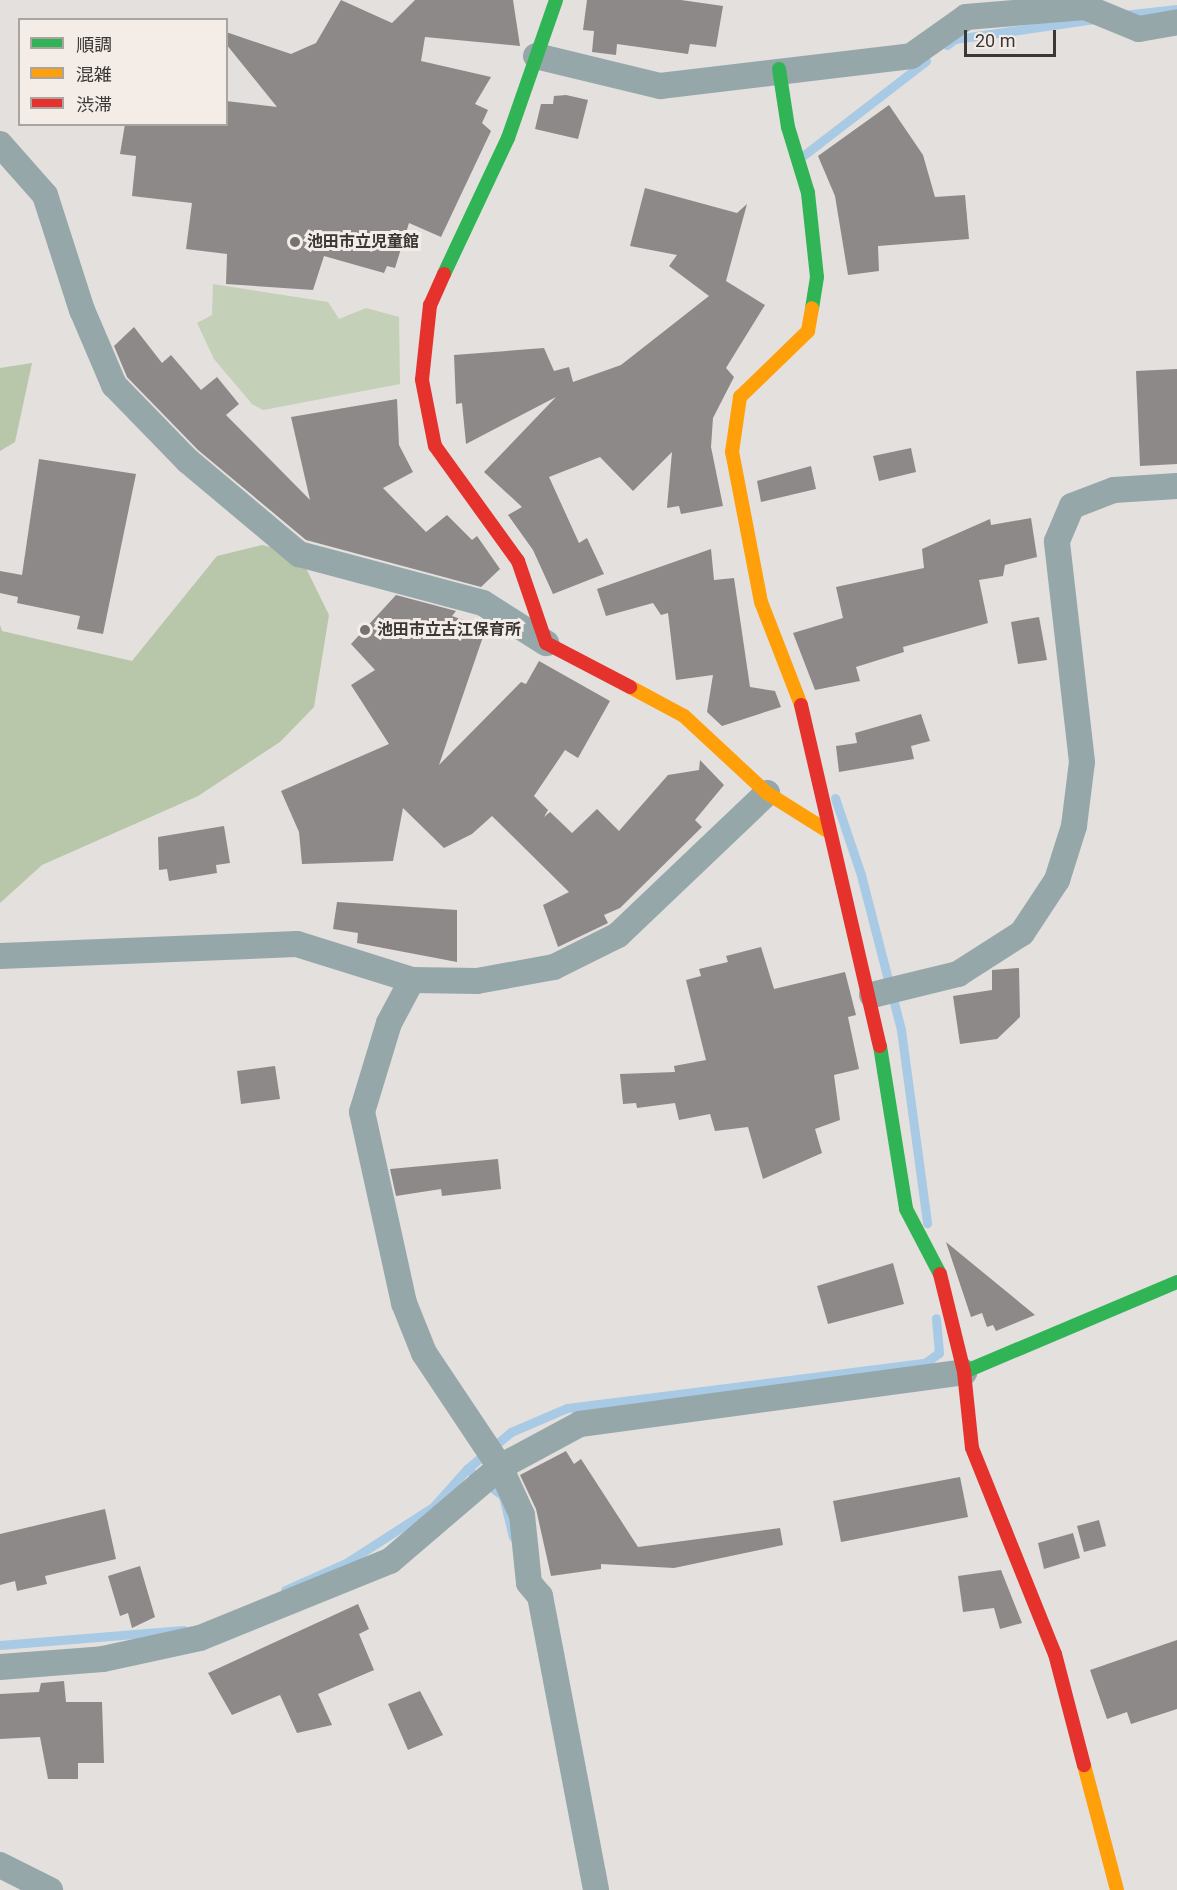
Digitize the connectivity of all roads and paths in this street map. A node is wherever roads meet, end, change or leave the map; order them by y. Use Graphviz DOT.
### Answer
graph roads {
  1 [pos="556,0"];
  2 [pos="1177,22"];
  3 [pos="536,56"];
  4 [pos="779,69"];
  5 [pos="0,144"];
  6 [pos="1177,486"];
  7 [pos="546,643"];
  8 [pos="767,794"];
  9 [pos="826,830"];
  10 [pos="0,956"];
  11 [pos="412,980"];
  12 [pos="872,995"];
  13 [pos="1177,1282"];
  14 [pos="964,1372"];
  15 [pos="500,1467"];
  16 [pos="0,1667"];
  17 [pos="0,1865"];
  18 [pos="50,1890"];
  19 [pos="596,1890"];
  20 [pos="1117,1890"];
  1 -- 3 [label="street"];
  2 -- 4 [label="street"];
  3 -- 4 [label="street"];
  3 -- 7 [label="street"];
  4 -- 9 [label="street"];
  5 -- 7 [label="street"];
  6 -- 12 [label="street"];
  7 -- 8 [label="street"];
  8 -- 9 [label="street"];
  8 -- 11 [label="street"];
  9 -- 12 [label="street"];
  10 -- 11 [label="street"];
  11 -- 15 [label="street"];
  12 -- 14 [label="street"];
  13 -- 14 [label="street"];
  14 -- 15 [label="street"];
  14 -- 20 [label="street"];
  15 -- 16 [label="street"];
  15 -- 19 [label="street"];
  17 -- 18 [label="street"];
}
